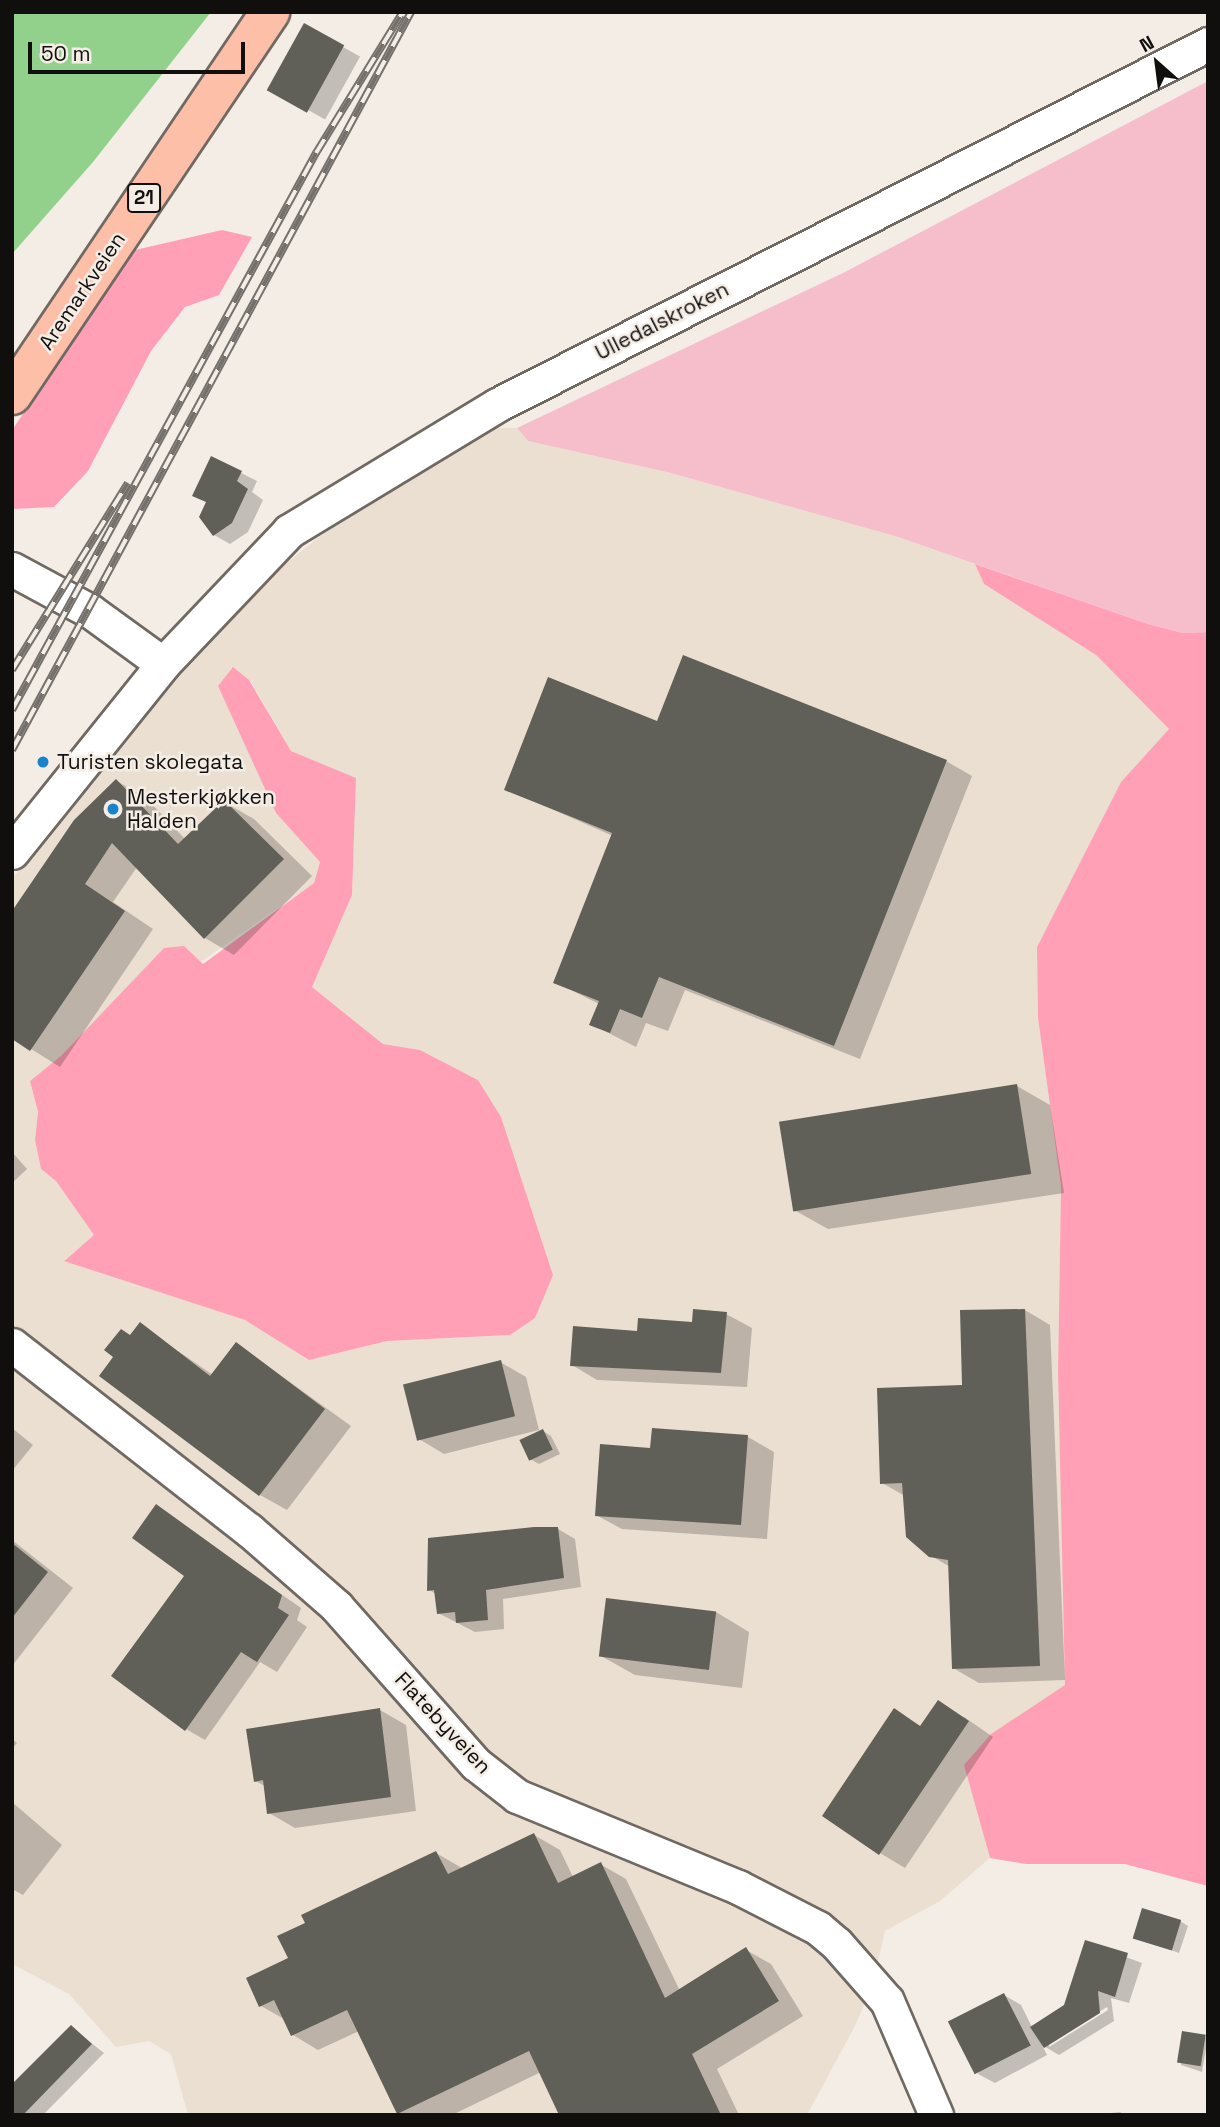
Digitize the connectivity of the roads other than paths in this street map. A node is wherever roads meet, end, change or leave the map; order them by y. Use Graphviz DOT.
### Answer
graph roads {
  1 [pos="270,12"];
  2 [pos="1208,44"];
  3 [pos="12,395"];
  4 [pos="12,569"];
  5 [pos="163,664"];
  6 [pos="12,852"];
  7 [pos="12,1345"];
  8 [pos="936,2115"];
  1 -- 3 [label="main road, Aremarkveien / 21"];
  2 -- 5 [label="street, Ulledalskroken"];
  4 -- 5 [label="street"];
  5 -- 6 [label="street, Ulledalskroken"];
  7 -- 8 [label="street, Flatebyveien"];
}
